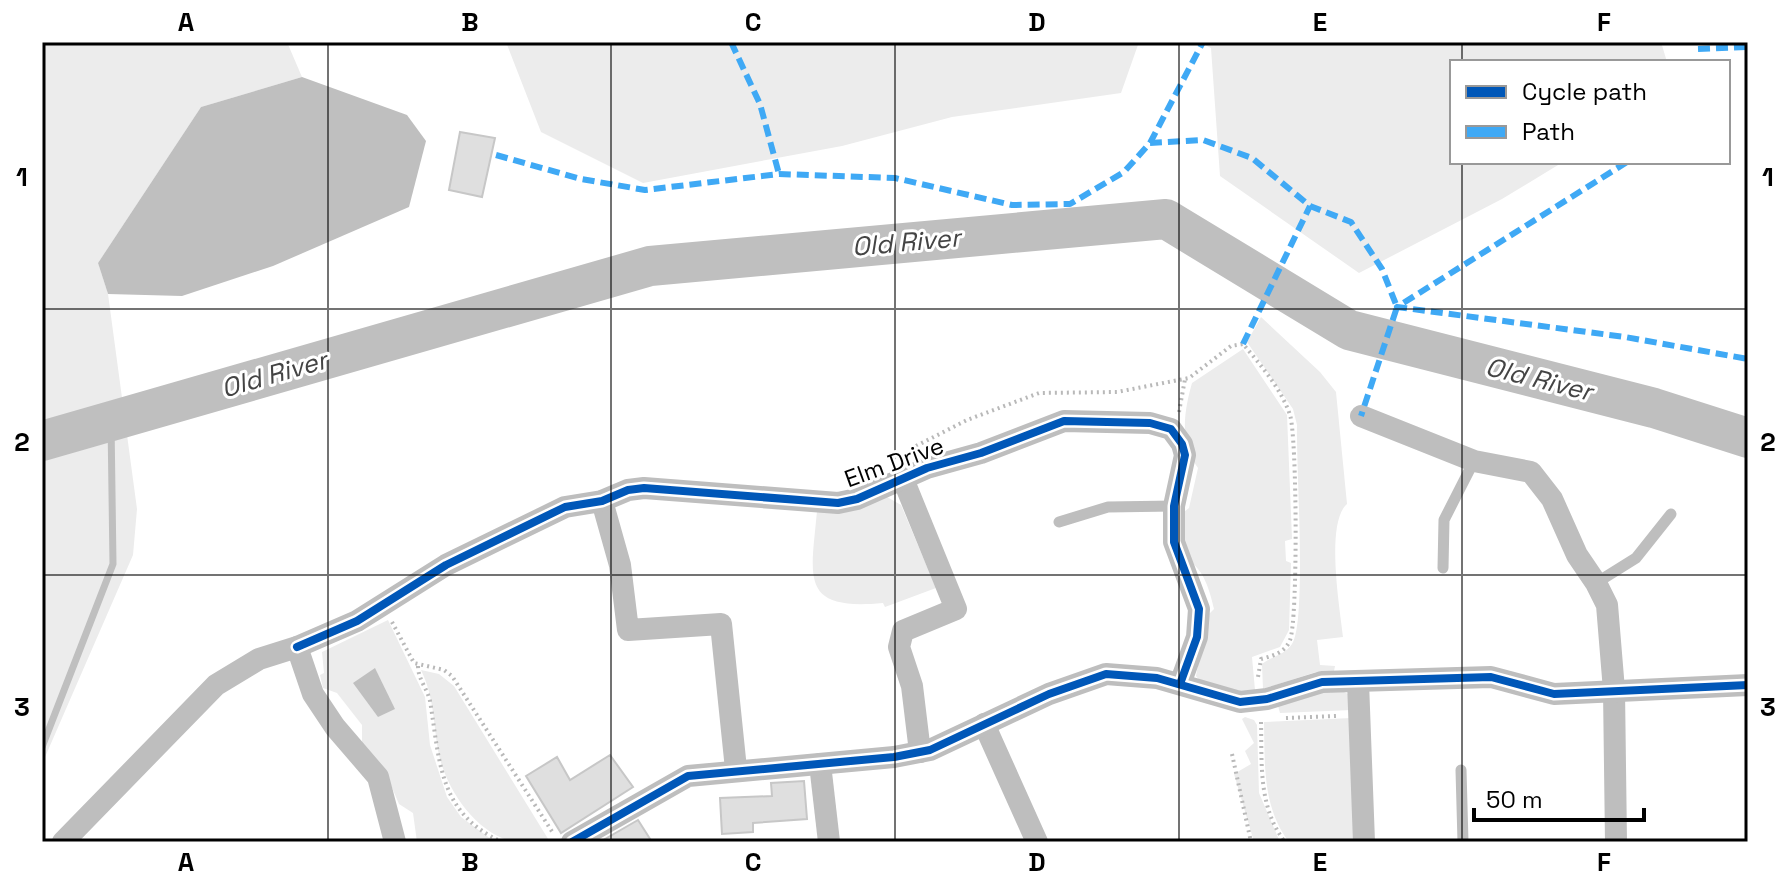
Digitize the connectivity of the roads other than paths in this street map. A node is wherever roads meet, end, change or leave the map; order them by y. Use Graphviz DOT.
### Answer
graph roads {
  1 [pos="1361,416"];
  2 [pos="1474,461"];
  3 [pos="903,479"];
  4 [pos="602,501"];
  5 [pos="1174,506"];
  6 [pos="1671,514"];
  7 [pos="1059,522"];
  8 [pos="1443,568"];
  9 [pos="1596,583"];
  10 [pos="297,647"];
  11 [pos="1358,682"];
  12 [pos="1180,684"];
  13 [pos="1748,685"];
  14 [pos="1614,690"];
  15 [pos="984,724"];
  16 [pos="920,752"];
  17 [pos="820,764"];
  18 [pos="736,769"];
  19 [pos="1461,770"];
  20 [pos="63,842"];
  21 [pos="395,842"];
  22 [pos="572,842"];
  23 [pos="829,842"];
  24 [pos="1037,842"];
  25 [pos="1364,842"];
  26 [pos="1463,842"];
  27 [pos="1616,842"];
  1 -- 2 [label="street"];
  2 -- 8 [label="lane"];
  2 -- 9 [label="street"];
  3 -- 4 [label="street, Elm Drive"];
  3 -- 5 [label="street, Elm Drive"];
  3 -- 16 [label="street"];
  4 -- 10 [label="street, Elm Drive"];
  4 -- 18 [label="street"];
  5 -- 7 [label="lane"];
  5 -- 12 [label="street"];
  6 -- 9 [label="lane"];
  9 -- 14 [label="street"];
  10 -- 20 [label="street, Elm Drive"];
  10 -- 21 [label="street"];
  11 -- 12 [label="street"];
  11 -- 14 [label="street"];
  11 -- 25 [label="street"];
  12 -- 15 [label="street"];
  13 -- 14 [label="street"];
  14 -- 27 [label="street"];
  15 -- 16 [label="street"];
  15 -- 24 [label="street"];
  16 -- 17 [label="street"];
  17 -- 18 [label="street"];
  17 -- 23 [label="street"];
  18 -- 22 [label="street"];
  19 -- 26 [label="lane"];
}
